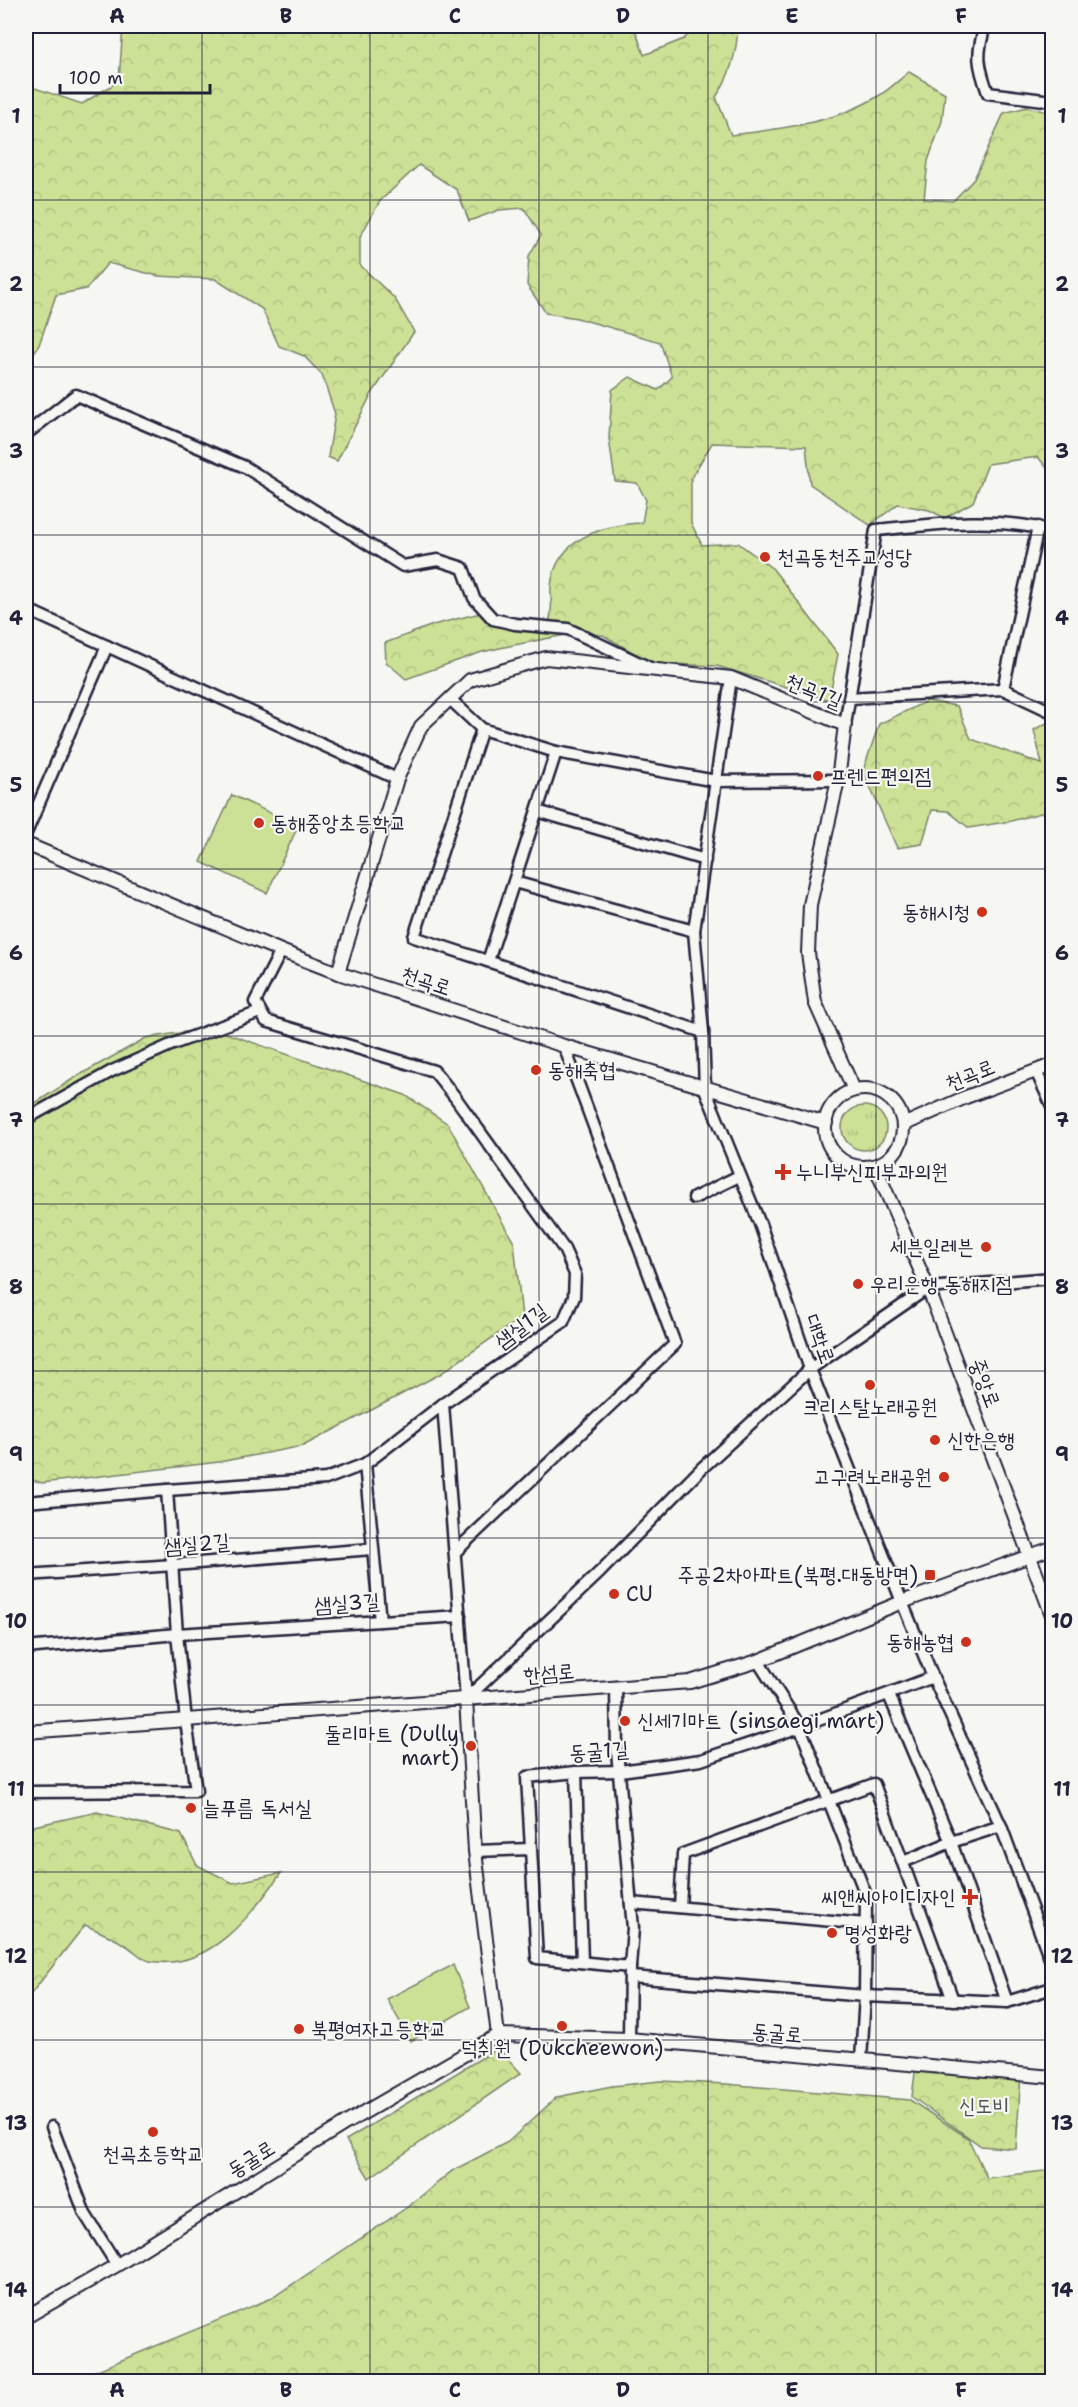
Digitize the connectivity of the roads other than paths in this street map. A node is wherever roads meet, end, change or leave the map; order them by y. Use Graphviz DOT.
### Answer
graph roads {
  1 [pos="985,26"];
  2 [pos="1043,26"];
  3 [pos="1053,32"];
  4 [pos="1052,100"];
  5 [pos="26,434"];
  6 [pos="1038,527"];
  7 [pos="1053,531"];
  8 [pos="26,609"];
  9 [pos="107,646"];
  10 [pos="654,670"];
  11 [pos="731,678"];
  12 [pos="1003,689"];
  13 [pos="849,698"];
  14 [pos="450,699"];
  15 [pos="1053,712"];
  16 [pos="845,725"];
  17 [pos="482,729"];
  18 [pos="556,752"];
  19 [pos="397,780"];
  20 [pos="838,780"];
  21 [pos="716,781"];
  22 [pos="537,811"];
  23 [pos="26,833"];
  24 [pos="26,844"];
  25 [pos="705,860"];
  26 [pos="514,882"];
  27 [pos="694,931"];
  28 [pos="281,951"];
  29 [pos="488,961"];
  30 [pos="338,973"];
  31 [pos="260,1012"];
  32 [pos="703,1032"];
  33 [pos="564,1046"];
  34 [pos="1053,1065"];
  35 [pos="1036,1071"];
  36 [pos="705,1089"];
  37 [pos="854,1090"];
  38 [pos="1053,1106"];
  39 [pos="26,1119"];
  40 [pos="826,1123"];
  41 [pos="903,1125"];
  42 [pos="875,1166"];
  43 [pos="739,1176"];
  44 [pos="694,1198"];
  45 [pos="1053,1278"];
  46 [pos="928,1288"];
  47 [pos="810,1369"];
  48 [pos="443,1404"];
  49 [pos="364,1464"];
  50 [pos="167,1490"];
  51 [pos="26,1502"];
  52 [pos="1053,1548"];
  53 [pos="372,1549"];
  54 [pos="455,1552"];
  55 [pos="1030,1557"];
  56 [pos="174,1566"];
  57 [pos="26,1575"];
  58 [pos="902,1602"];
  59 [pos="1053,1615"];
  60 [pos="460,1616"];
  61 [pos="380,1621"];
  62 [pos="177,1634"];
  63 [pos="26,1648"];
  64 [pos="758,1661"];
  65 [pos="933,1677"];
  66 [pos="616,1687"];
  67 [pos="889,1695"];
  68 [pos="466,1699"];
  69 [pos="186,1721"];
  70 [pos="800,1727"];
  71 [pos="26,1732"];
  72 [pos="620,1771"];
  73 [pos="576,1772"];
  74 [pos="26,1792"];
  75 [pos="830,1802"];
  76 [pos="1001,1826"];
  77 [pos="951,1842"];
  78 [pos="531,1848"];
  79 [pos="475,1851"];
  80 [pos="903,1862"];
  81 [pos="630,1903"];
  82 [pos="680,1907"];
  83 [pos="866,1924"];
  84 [pos="582,1962"];
  85 [pos="1053,1964"];
  86 [pos="630,1972"];
  87 [pos="1053,1988"];
  88 [pos="865,1996"];
  89 [pos="953,2000"];
  90 [pos="1007,2002"];
  91 [pos="498,2035"];
  92 [pos="629,2039"];
  93 [pos="861,2060"];
  94 [pos="1053,2077"];
  95 [pos="52,2127"];
  96 [pos="117,2265"];
  97 [pos="26,2317"];
  1 -- 4 [label="street"];
  2 -- 3 [label="street"];
  5 -- 10 [label="street"];
  6 -- 7 [label="street"];
  6 -- 12 [label="street"];
  6 -- 13 [label="street"];
  8 -- 9 [label="street"];
  9 -- 19 [label="street"];
  9 -- 23 [label="street"];
  10 -- 11 [label="street, 천곡1길"];
  10 -- 14 [label="street, 천곡1길"];
  11 -- 16 [label="street, 천곡1길"];
  11 -- 21 [label="street, 대학로"];
  12 -- 13 [label="street"];
  12 -- 15 [label="street"];
  13 -- 16 [label="street"];
  14 -- 17 [label="street"];
  14 -- 19 [label="street"];
  16 -- 20 [label="street, 천곡1길"];
  17 -- 18 [label="street"];
  17 -- 29 [label="street"];
  18 -- 21 [label="street"];
  18 -- 22 [label="street"];
  19 -- 30 [label="street"];
  20 -- 21 [label="street"];
  20 -- 37 [label="street, 천곡1길"];
  21 -- 25 [label="street, 대학로"];
  22 -- 25 [label="street"];
  22 -- 26 [label="street"];
  24 -- 28 [label="street, 천곡로"];
  25 -- 27 [label="street, 대학로"];
  26 -- 27 [label="street"];
  26 -- 29 [label="street"];
  27 -- 32 [label="street, 대학로"];
  28 -- 30 [label="street, 천곡로"];
  28 -- 31 [label="street"];
  29 -- 32 [label="street"];
  30 -- 33 [label="street, 천곡로"];
  31 -- 39 [label="street"];
  31 -- 48 [label="street, 샘실1길"];
  32 -- 36 [label="street, 대학로"];
  33 -- 36 [label="street, 천곡로"];
  33 -- 54 [label="street"];
  34 -- 35 [label="street, 천곡로"];
  35 -- 38 [label="street"];
  35 -- 41 [label="street, 천곡로"];
  36 -- 40 [label="street, 천곡로"];
  36 -- 43 [label="street, 대학로"];
  37 -- 40 [label="street"];
  37 -- 41 [label="street"];
  40 -- 42 [label="street"];
  41 -- 42 [label="street"];
  42 -- 46 [label="street, 중앙로"];
  43 -- 44 [label="street"];
  43 -- 47 [label="street, 대학로"];
  45 -- 46 [label="street"];
  46 -- 47 [label="street"];
  46 -- 55 [label="street, 중앙로"];
  47 -- 58 [label="street, 대학로"];
  47 -- 68 [label="street"];
  48 -- 49 [label="street, 샘실1길"];
  48 -- 54 [label="street"];
  49 -- 50 [label="street, 샘실1길"];
  49 -- 53 [label="street"];
  50 -- 51 [label="street, 샘실1길"];
  50 -- 56 [label="street"];
  52 -- 55 [label="street, 한섬로"];
  53 -- 56 [label="street, 샘실2길"];
  53 -- 61 [label="street"];
  54 -- 60 [label="street"];
  55 -- 58 [label="street, 한섬로"];
  55 -- 59 [label="street, 중앙로"];
  56 -- 57 [label="street, 샘실2길"];
  56 -- 62 [label="street"];
  58 -- 64 [label="street, 한섬로"];
  58 -- 65 [label="street, 대학로"];
  60 -- 61 [label="street, 샘실3길"];
  60 -- 68 [label="street"];
  61 -- 62 [label="street, 샘실3길"];
  62 -- 63 [label="street, 샘실3길"];
  62 -- 69 [label="street"];
  64 -- 66 [label="street, 한섬로"];
  64 -- 70 [label="street"];
  65 -- 67 [label="street, 동굴1길"];
  65 -- 76 [label="street, 대학로"];
  66 -- 68 [label="street, 한섬로"];
  66 -- 72 [label="street"];
  67 -- 70 [label="street, 동굴1길"];
  67 -- 77 [label="street"];
  68 -- 69 [label="street, 한섬로"];
  68 -- 79 [label="street"];
  69 -- 71 [label="street, 한섬로"];
  69 -- 74 [label="street"];
  70 -- 72 [label="street, 동굴1길"];
  70 -- 75 [label="street"];
  72 -- 73 [label="street, 동굴1길"];
  72 -- 81 [label="street"];
  73 -- 78 [label="street, 동굴1길"];
  73 -- 84 [label="street"];
  75 -- 80 [label="street"];
  75 -- 82 [label="street"];
  75 -- 83 [label="street"];
  76 -- 77 [label="street"];
  76 -- 85 [label="street, 대학로"];
  77 -- 80 [label="street"];
  77 -- 90 [label="street"];
  78 -- 79 [label="street"];
  78 -- 84 [label="street, 동굴1길"];
  79 -- 91 [label="street"];
  80 -- 89 [label="street"];
  81 -- 82 [label="street"];
  81 -- 86 [label="street"];
  82 -- 83 [label="street"];
  83 -- 88 [label="street"];
  84 -- 86 [label="street, 동굴1길"];
  86 -- 88 [label="street, 동굴1길"];
  86 -- 92 [label="street"];
  87 -- 90 [label="street, 동굴1길"];
  88 -- 89 [label="street, 동굴1길"];
  88 -- 93 [label="street"];
  89 -- 90 [label="street, 동굴1길"];
  91 -- 92 [label="street, 동굴로"];
  91 -- 96 [label="street, 동굴로"];
  92 -- 93 [label="street, 동굴로"];
  93 -- 94 [label="street, 동굴로"];
  95 -- 96 [label="street"];
  96 -- 97 [label="street, 동굴로"];
}
